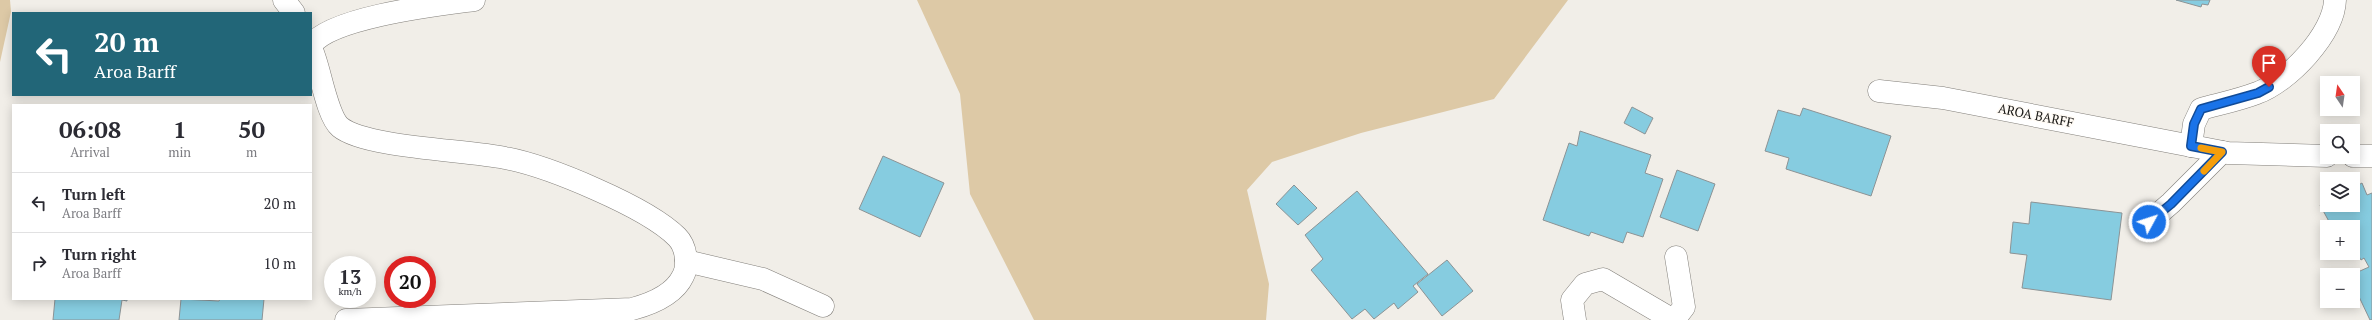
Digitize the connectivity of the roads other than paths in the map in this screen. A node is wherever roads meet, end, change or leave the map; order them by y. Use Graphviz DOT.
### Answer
graph roads {
  1 [pos="284,0"];
  2 [pos="474,0"];
  3 [pos="2335,0"];
  4 [pos="293,12"];
  5 [pos="312,44"];
  6 [pos="312,49"];
  7 [pos="1879,91"];
  8 [pos="2191,146"];
  9 [pos="2222,152"];
  10 [pos="2320,156"];
  11 [pos="2360,156"];
  12 [pos="2372,156"];
  13 [pos="2149,222"];
  14 [pos="1676,257"];
  15 [pos="686,261"];
  16 [pos="823,306"];
  17 [pos="346,320"];
  18 [pos="1575,320"];
  19 [pos="1673,320"];
  1 -- 4 [label="street"];
  2 -- 5 [label="street"];
  3 -- 8 [label="street"];
  6 -- 15 [label="street"];
  7 -- 8 [label="street, AROA BARFF"];
  8 -- 9 [label="street, AROA BARFF"];
  9 -- 10 [label="street, AROA BARFF"];
  9 -- 13 [label="street"];
  11 -- 12 [label="street"];
  14 -- 19 [label="street"];
  15 -- 16 [label="street"];
  15 -- 17 [label="street"];
  18 -- 19 [label="street"];
}
